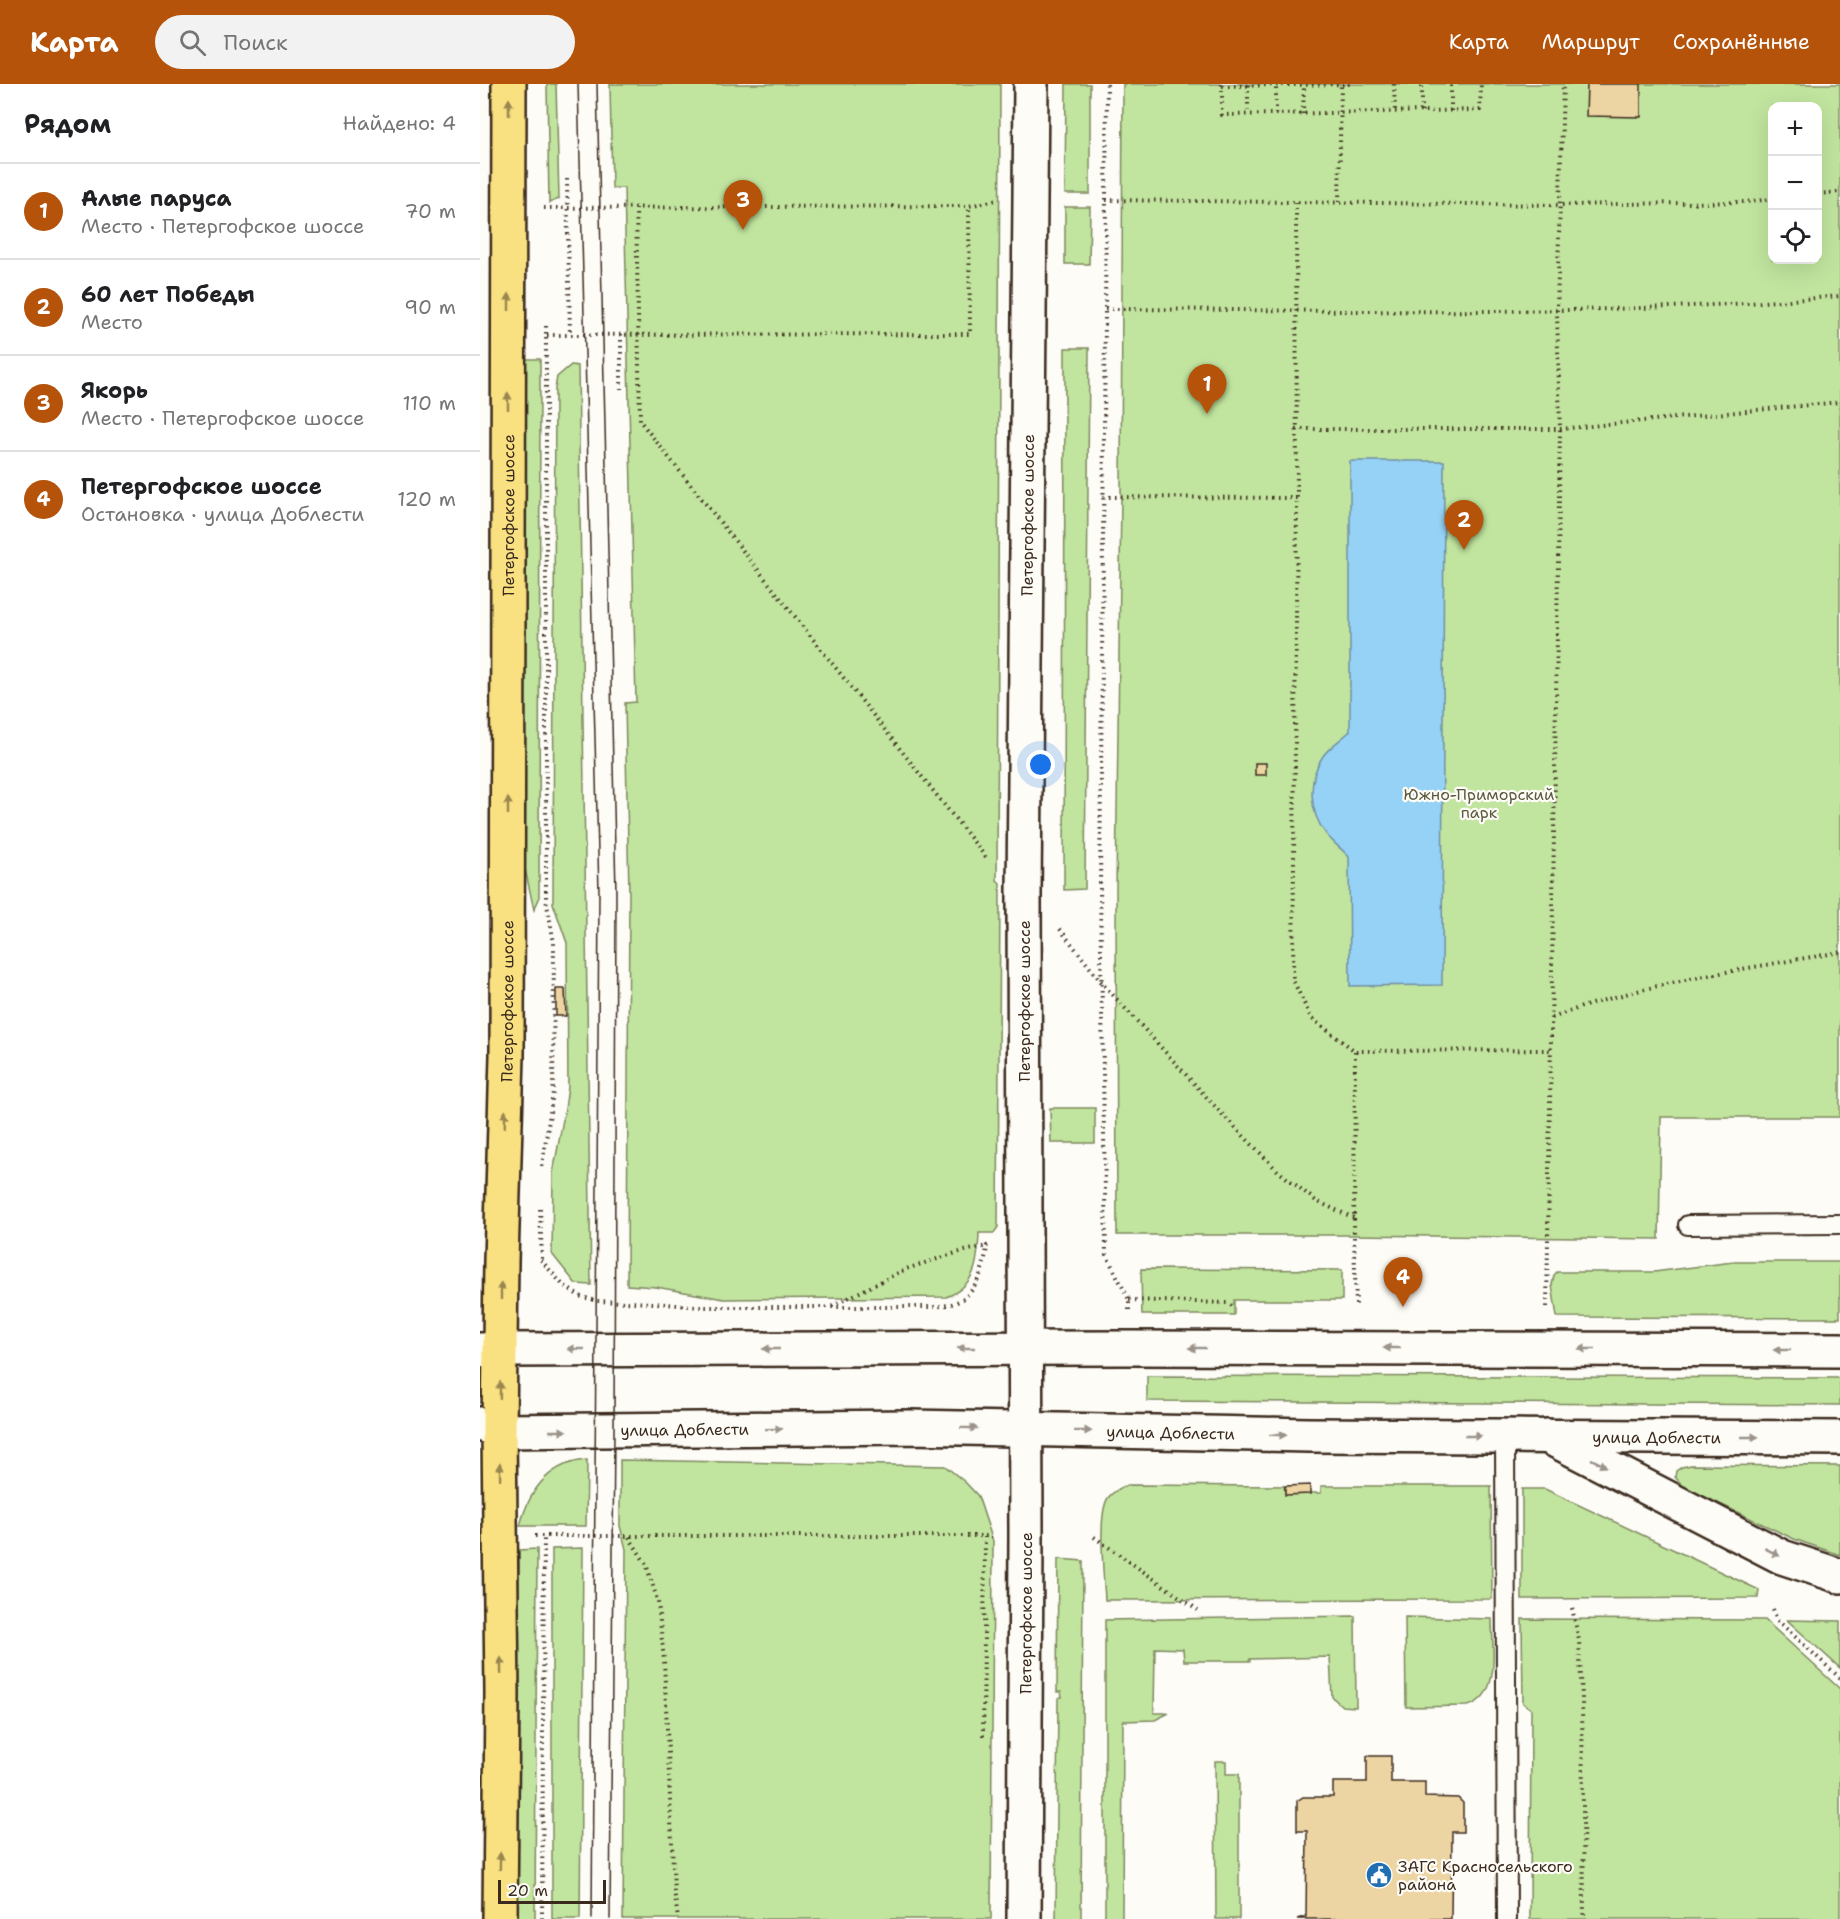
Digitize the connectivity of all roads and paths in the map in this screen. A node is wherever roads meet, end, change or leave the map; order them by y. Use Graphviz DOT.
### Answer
graph roads {
  1 [pos="509,84"];
  2 [pos="1031,84"];
  3 [pos="1107,84"];
  4 [pos="1304,84"];
  5 [pos="1341,84"];
  6 [pos="1353,84"];
  7 [pos="1394,84"];
  8 [pos="1422,84"];
  9 [pos="1451,84"];
  10 [pos="1481,84"];
  11 [pos="1563,84"];
  12 [pos="1222,85"];
  13 [pos="1248,85"];
  14 [pos="1276,85"];
  15 [pos="1451,111"];
  16 [pos="1395,112"];
  17 [pos="1422,112"];
  18 [pos="1340,113"];
  19 [pos="1276,114"];
  20 [pos="1303,114"];
  21 [pos="1248,115"];
  22 [pos="567,178"];
  23 [pos="1840,192"];
  24 [pos="1822,194"];
  25 [pos="544,196"];
  26 [pos="1000,199"];
  27 [pos="1768,199"];
  28 [pos="1106,200"];
  29 [pos="1296,202"];
  30 [pos="1339,202"];
  31 [pos="1561,205"];
  32 [pos="969,206"];
  33 [pos="548,208"];
  34 [pos="567,208"];
  35 [pos="636,208"];
  36 [pos="544,219"];
  37 [pos="1840,296"];
  38 [pos="1105,309"];
  39 [pos="1297,311"];
  40 [pos="1557,311"];
  41 [pos="546,312"];
  42 [pos="621,334"];
  43 [pos="638,334"];
  44 [pos="547,335"];
  45 [pos="570,335"];
  46 [pos="621,389"];
  47 [pos="1840,402"];
  48 [pos="1296,429"];
  49 [pos="1560,429"];
  50 [pos="1103,497"];
  51 [pos="1297,498"];
  52 [pos="989,861"];
  53 [pos="1058,926"];
  54 [pos="1840,952"];
  55 [pos="1102,983"];
  56 [pos="1552,1018"];
  57 [pos="1551,1050"];
  58 [pos="1355,1051"];
  59 [pos="541,1168"];
  60 [pos="540,1202"];
  61 [pos="1354,1218"];
  62 [pos="1840,1224"];
  63 [pos="1688,1225"];
  64 [pos="994,1245"];
  65 [pos="987,1246"];
  66 [pos="534,1260"];
  67 [pos="542,1260"];
  68 [pos="1129,1300"];
  69 [pos="1356,1307"];
  70 [pos="1548,1307"];
  71 [pos="828,1308"];
  72 [pos="1234,1308"];
  73 [pos="1129,1314"];
  74 [pos="1024,1348"];
  75 [pos="490,1349"];
  76 [pos="1840,1350"];
  77 [pos="490,1427"];
  78 [pos="1025,1430"];
  79 [pos="1547,1436"];
  80 [pos="1505,1437"];
  81 [pos="1840,1438"];
  82 [pos="533,1536"];
  83 [pos="544,1536"];
  84 [pos="629,1536"];
  85 [pos="992,1536"];
  86 [pos="985,1537"];
  87 [pos="1094,1537"];
  88 [pos="1840,1576"];
  89 [pos="1572,1608"];
  90 [pos="1773,1609"];
  91 [pos="1198,1610"];
  92 [pos="1840,1678"];
  93 [pos="983,1736"];
  94 [pos="500,1919"];
  95 [pos="542,1919"];
  96 [pos="678,1919"];
  97 [pos="1024,1919"];
  98 [pos="1507,1919"];
  99 [pos="1584,1919"];
  75 -- 1 [label="main road, Петергофское шоссе, one-way"];
  2 -- 74 [label="main road, Петергофское шоссе"];
  3 -- 28 [label="path"];
  4 -- 5 [label="path"];
  4 -- 14 [label="path"];
  4 -- 20 [label="path"];
  5 -- 6 [label="path"];
  5 -- 18 [label="path"];
  7 -- 16 [label="path"];
  8 -- 17 [label="path"];
  9 -- 15 [label="path"];
  10 -- 15 [label="path"];
  11 -- 31 [label="path"];
  12 -- 13 [label="path"];
  12 -- 21 [label="path"];
  13 -- 14 [label="path"];
  13 -- 21 [label="path"];
  14 -- 19 [label="path"];
  15 -- 17 [label="path"];
  16 -- 17 [label="path"];
  16 -- 18 [label="path"];
  18 -- 20 [label="path"];
  18 -- 30 [label="path"];
  19 -- 20 [label="path"];
  19 -- 21 [label="path"];
  22 -- 34 [label="path"];
  23 -- 24 [label="path"];
  25 -- 36 [label="path"];
  26 -- 32 [label="path"];
  27 -- 31 [label="path"];
  28 -- 29 [label="path"];
  28 -- 38 [label="path"];
  29 -- 30 [label="path"];
  29 -- 39 [label="path"];
  30 -- 31 [label="path"];
  31 -- 40 [label="path"];
  32 -- 35 [label="path"];
  32 -- 43 [label="path"];
  33 -- 34 [label="path"];
  34 -- 35 [label="path"];
  34 -- 45 [label="path"];
  35 -- 43 [label="path"];
  37 -- 40 [label="path"];
  38 -- 39 [label="path"];
  38 -- 50 [label="path"];
  39 -- 40 [label="path"];
  39 -- 48 [label="path"];
  40 -- 49 [label="path"];
  41 -- 44 [label="path"];
  42 -- 43 [label="path"];
  42 -- 45 [label="path"];
  42 -- 46 [label="path"];
  43 -- 52 [label="path"];
  44 -- 45 [label="path"];
  44 -- 59 [label="path"];
  47 -- 49 [label="path"];
  48 -- 49 [label="path"];
  48 -- 51 [label="path"];
  49 -- 56 [label="path"];
  50 -- 51 [label="path"];
  50 -- 55 [label="path"];
  51 -- 58 [label="path"];
  53 -- 55 [label="path"];
  54 -- 56 [label="path"];
  55 -- 61 [label="path"];
  55 -- 68 [label="path"];
  56 -- 57 [label="path"];
  57 -- 58 [label="path"];
  57 -- 70 [label="path"];
  58 -- 61 [label="path"];
  60 -- 67 [label="path"];
  61 -- 69 [label="path"];
  62 -- 63 [label="lane"];
  64 -- 65 [label="path"];
  65 -- 71 [label="path"];
  65 -- 71 [label="path"];
  66 -- 67 [label="path"];
  67 -- 71 [label="path"];
  68 -- 72 [label="path"];
  68 -- 73 [label="path"];
  74 -- 75 [label="main road, one-way"];
  76 -- 74 [label="main road, one-way"];
  74 -- 78 [label="main road, Петергофское шоссе"];
  77 -- 75 [label="main road, Петергофское шоссе, one-way"];
  77 -- 78 [label="main road, улица Доблести, one-way"];
  94 -- 77 [label="main road, Петергофское шоссе, one-way"];
  78 -- 80 [label="main road, улица Доблести, one-way"];
  78 -- 97 [label="main road, Петергофское шоссе"];
  79 -- 80 [label="main road, улица Доблести"];
  79 -- 81 [label="main road, улица Доблести, one-way"];
  79 -- 88 [label="main road, one-way"];
  80 -- 98 [label="lane"];
  82 -- 83 [label="path"];
  83 -- 84 [label="path"];
  83 -- 95 [label="path"];
  84 -- 86 [label="path"];
  84 -- 96 [label="path"];
  85 -- 86 [label="path"];
  86 -- 93 [label="path"];
  87 -- 91 [label="path"];
  89 -- 99 [label="path"];
  90 -- 92 [label="path"];
}
